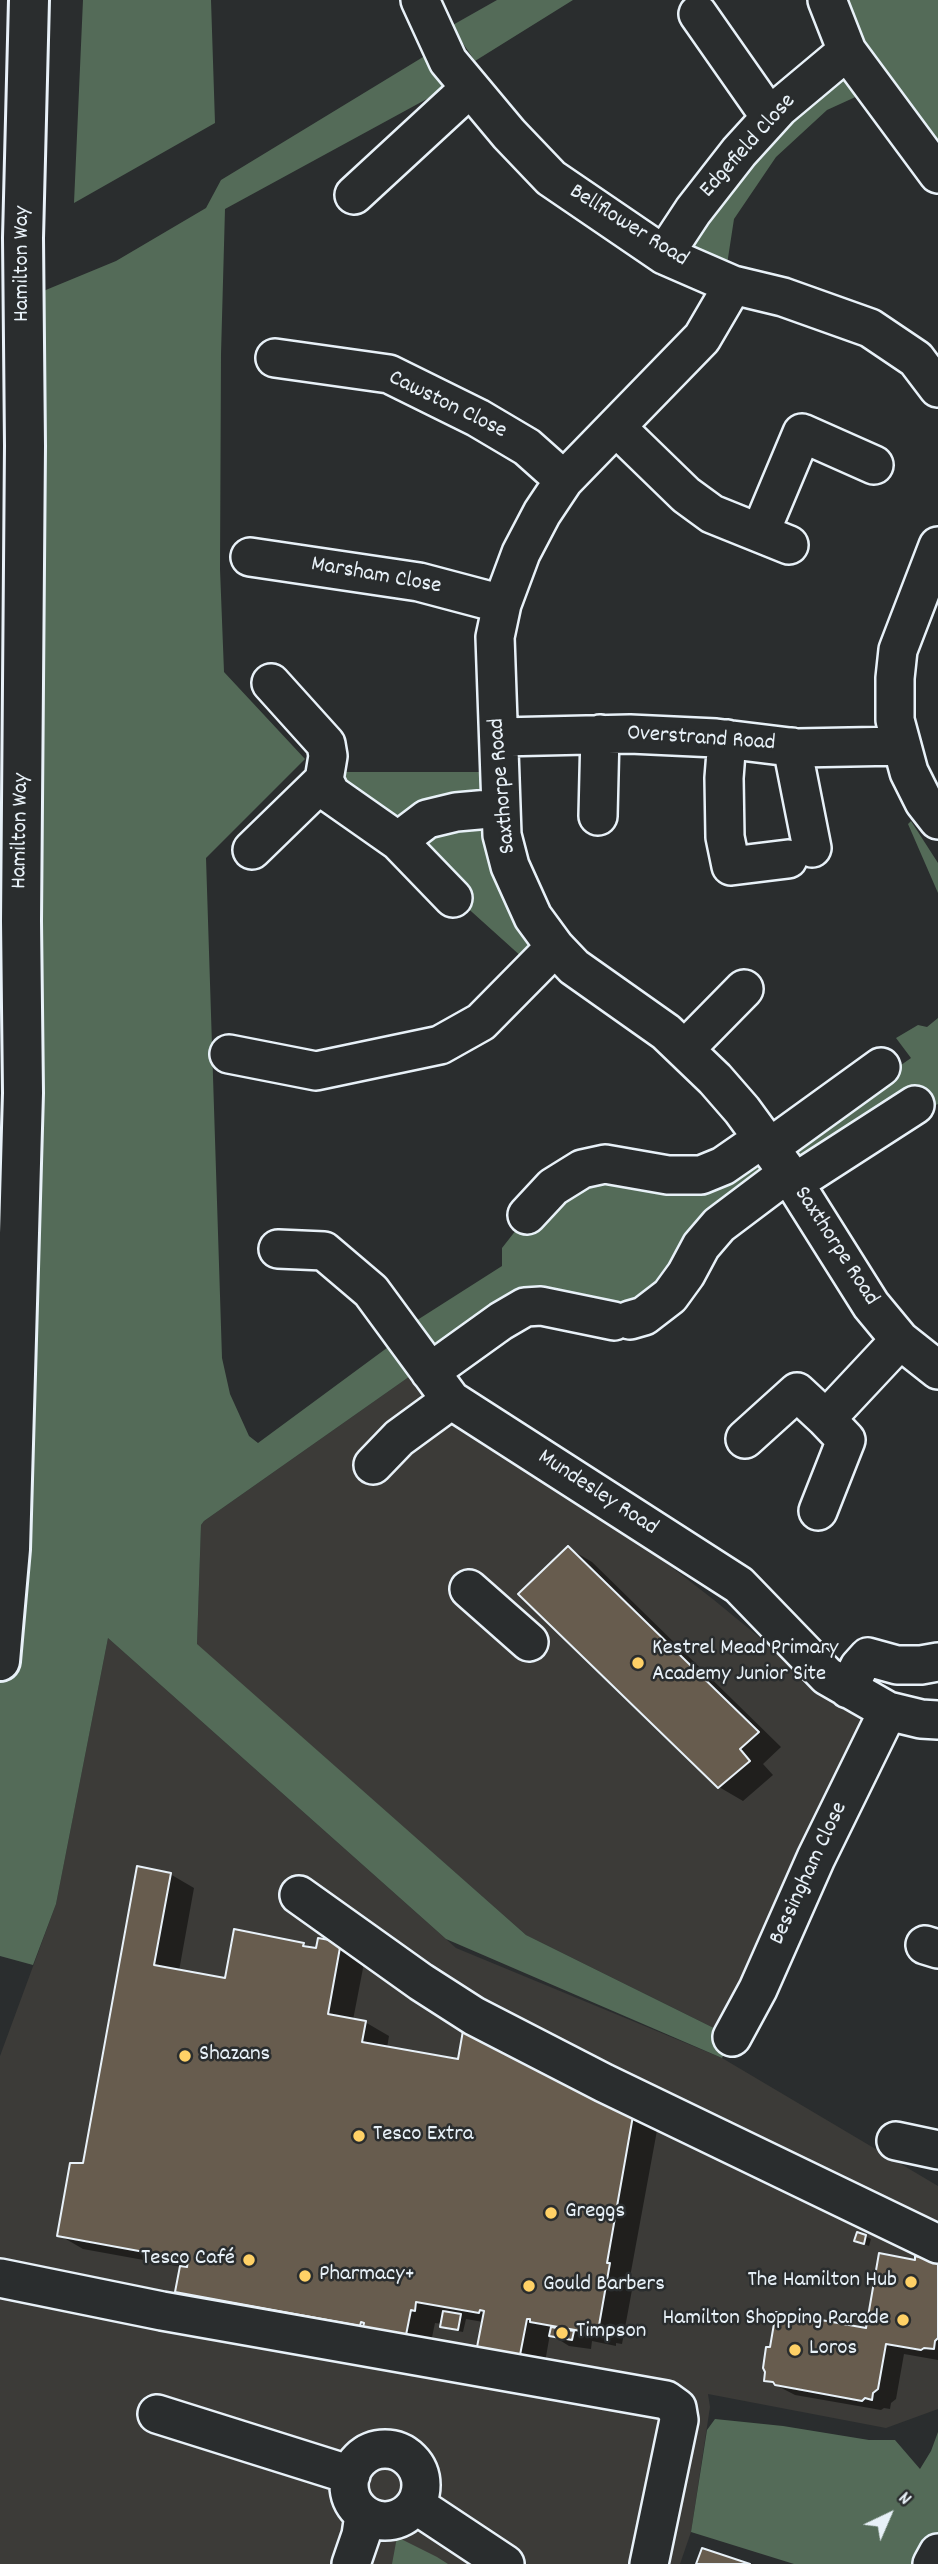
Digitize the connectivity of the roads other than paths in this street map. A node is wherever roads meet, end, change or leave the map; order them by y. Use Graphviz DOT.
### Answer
graph roads {
  1 [pos="29,0"];
  2 [pos="420,0"];
  3 [pos="827,0"];
  4 [pos="698,14"];
  5 [pos="847,51"];
  6 [pos="470,88"];
  7 [pos="770,117"];
  8 [pos="938,174"];
  9 [pos="354,195"];
  10 [pos="664,255"];
  11 [pos="733,285"];
  12 [pos="275,358"];
  13 [pos="938,388"];
  14 [pos="616,427"];
  15 [pos="874,465"];
  16 [pos="564,481"];
  17 [pos="938,547"];
  18 [pos="250,557"];
  19 [pos="502,604"];
  20 [pos="271,683"];
  21 [pos="600,734"];
  22 [pos="500,737"];
  23 [pos="727,739"];
  24 [pos="901,746"];
  25 [pos="792,747"];
  26 [pos="324,780"];
  27 [pos="501,808"];
  28 [pos="598,816"];
  29 [pos="938,820"];
  30 [pos="398,841"];
  31 [pos="252,850"];
  32 [pos="453,898"];
  33 [pos="555,947"];
  34 [pos="744,989"];
  35 [pos="685,1049"];
  36 [pos="229,1054"];
  37 [pos="881,1067"];
  38 [pos="915,1105"];
  39 [pos="778,1161"];
  40 [pos="527,1215"];
  41 [pos="278,1249"];
  42 [pos="900,1340"];
  43 [pos="938,1370"];
  44 [pos="440,1386"];
  45 [pos="826,1419"];
  46 [pos="745,1439"];
  47 [pos="373,1465"];
  48 [pos="818,1511"];
  49 [pos="469,1589"];
  50 [pos="529,1642"];
  51 [pos="0,1661"];
  52 [pos="938,1661"];
  53 [pos="848,1689"];
  54 [pos="888,1712"];
  55 [pos="938,1720"];
  56 [pos="299,1895"];
  57 [pos="732,2037"];
  58 [pos="896,2141"];
  59 [pos="938,2150"];
  60 [pos="938,2244"];
  61 [pos="0,2278"];
  62 [pos="157,2414"];
  63 [pos="351,2474"];
  64 [pos="389,2514"];
  65 [pos="938,2553"];
  66 [pos="351,2564"];
  67 [pos="373,2564"];
  68 [pos="505,2564"];
  69 [pos="649,2564"];
  70 [pos="932,2564"];
  1 -- 51 [label="highway, Hamilton Way"];
  2 -- 6 [label="street, Bellflower Road"];
  3 -- 5 [label="street"];
  4 -- 7 [label="street"];
  5 -- 7 [label="street, Edgefield Close"];
  5 -- 8 [label="street"];
  6 -- 9 [label="street"];
  6 -- 10 [label="street, Bellflower Road"];
  7 -- 10 [label="street, Edgefield Close"];
  10 -- 11 [label="street, Bellflower Road"];
  11 -- 13 [label="street, Bellflower Road"];
  11 -- 14 [label="street, Saxthorpe Road"];
  12 -- 16 [label="street, Cawston Close"];
  14 -- 15 [label="street"];
  14 -- 16 [label="street, Saxthorpe Road"];
  16 -- 19 [label="street, Saxthorpe Road"];
  17 -- 24 [label="street"];
  18 -- 19 [label="street, Marsham Close"];
  19 -- 22 [label="street, Saxthorpe Road"];
  20 -- 26 [label="street"];
  21 -- 22 [label="street, Overstrand Road"];
  21 -- 23 [label="street, Overstrand Road"];
  21 -- 28 [label="street"];
  22 -- 27 [label="street, Saxthorpe Road"];
  23 -- 25 [label="street, Overstrand Road"];
  23 -- 25 [label="street"];
  24 -- 25 [label="street, Overstrand Road"];
  24 -- 29 [label="street"];
  26 -- 30 [label="street"];
  26 -- 31 [label="street"];
  27 -- 30 [label="street"];
  27 -- 33 [label="street, Saxthorpe Road"];
  30 -- 32 [label="street"];
  33 -- 35 [label="street, Saxthorpe Road"];
  33 -- 36 [label="street"];
  34 -- 35 [label="street"];
  35 -- 39 [label="street, Saxthorpe Road"];
  37 -- 39 [label="street"];
  38 -- 39 [label="street"];
  39 -- 40 [label="street"];
  39 -- 42 [label="street, Saxthorpe Road"];
  39 -- 44 [label="street"];
  41 -- 44 [label="street, Mundesley Road"];
  42 -- 43 [label="street, Saxthorpe Road"];
  42 -- 45 [label="street"];
  44 -- 47 [label="street"];
  44 -- 53 [label="street, Mundesley Road"];
  45 -- 46 [label="street"];
  45 -- 48 [label="street"];
  49 -- 50 [label="street"];
  52 -- 53 [label="street"];
  53 -- 54 [label="street, Mundesley Road"];
  54 -- 55 [label="street, Mundesley Road"];
  54 -- 57 [label="street, Bessingham Close"];
  56 -- 60 [label="street"];
  58 -- 59 [label="street"];
  61 -- 69 [label="street"];
  62 -- 63 [label="street"];
  63 -- 64 [label="street"];
  63 -- 64 [label="street"];
  64 -- 66 [label="street"];
  64 -- 67 [label="street"];
  64 -- 68 [label="street"];
  65 -- 70 [label="street"];
}
